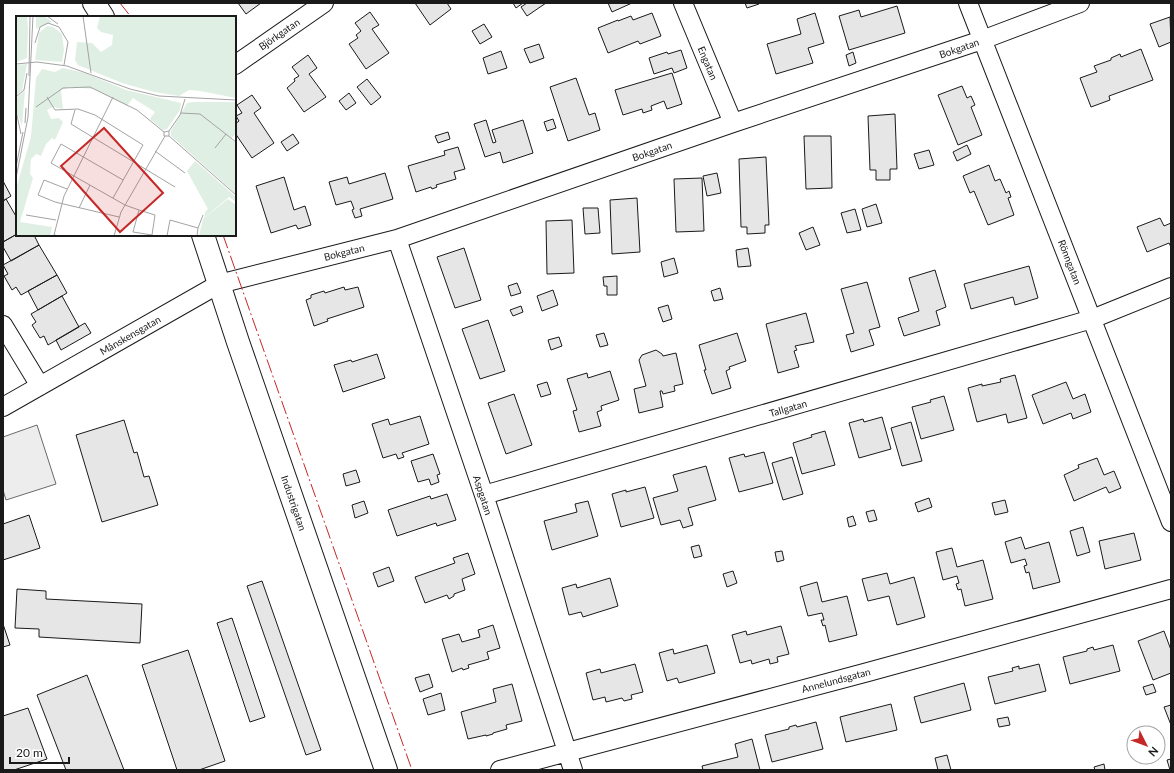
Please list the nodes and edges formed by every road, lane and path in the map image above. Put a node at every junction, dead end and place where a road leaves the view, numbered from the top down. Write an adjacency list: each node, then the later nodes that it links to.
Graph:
1 (94, 3): 6 (street)
2 (324, 3): 8 (street, Björkgatan)
3 (682, 3): 9 (street, Engatan)
4 (968, 3): 7 (street, Rönngatan)
5 (1080, 3): 7 (street, Bokgatan)
6 (103, 16)
7 (982, 40): 9 (street, Bokgatan); 14 (street, Rönngatan)
8 (236, 64)
9 (733, 123): 11 (street, Bokgatan)
10 (203, 236): 12 (street, Industrigatan)
11 (397, 239): 12 (street, Bokgatan); 18 (street, Aspgatan)
12 (219, 284): 16 (street, Månskensgatan); 22 (street, Industrigatan)
13 (1171, 287): 14 (street)
14 (1092, 319): 18 (street, Tallgatan); 19 (street, Rönngatan)
15 (3, 325): 16 (street)
16 (40, 386): 17 (street, Månskensgatan)
17 (3, 407)
18 (484, 495): 21 (street, Aspgatan)
19 (1171, 522)
20 (1171, 589): 21 (street, Annelundsgatan)
21 (566, 752): 23 (street, Annelundsgatan); 24 (street, Aspgatan)
22 (386, 770)
23 (500, 770)
24 (573, 770)

